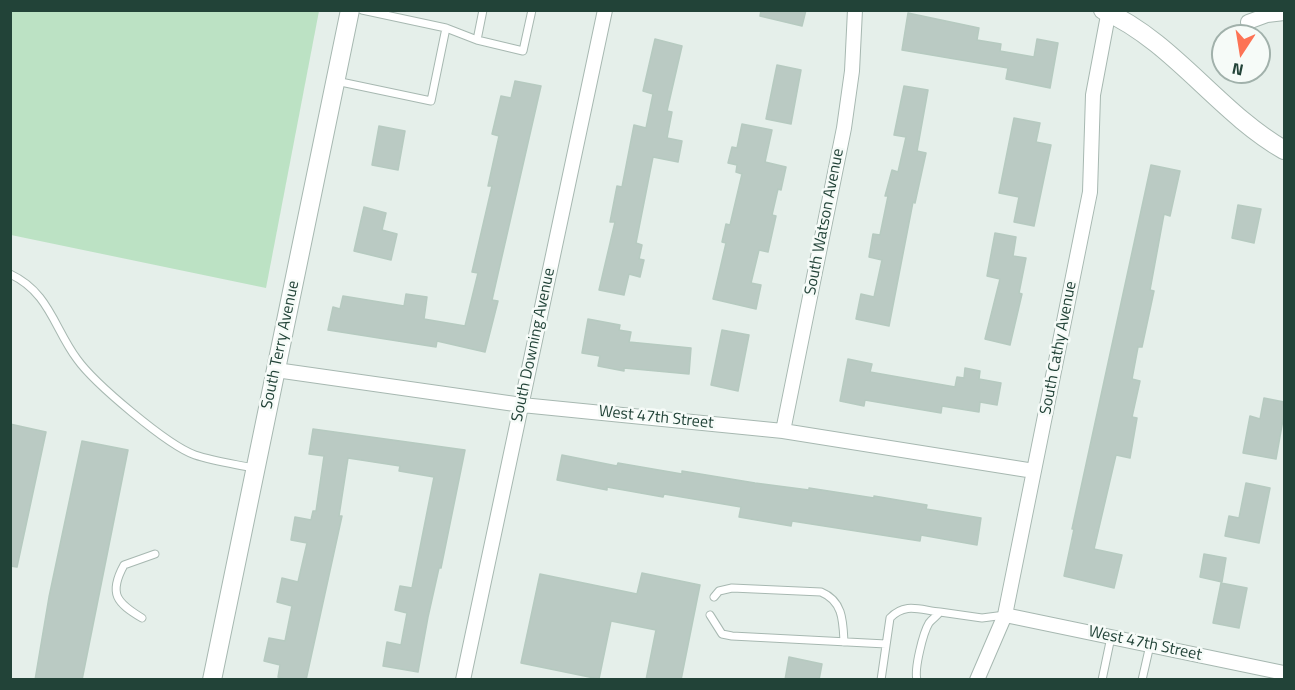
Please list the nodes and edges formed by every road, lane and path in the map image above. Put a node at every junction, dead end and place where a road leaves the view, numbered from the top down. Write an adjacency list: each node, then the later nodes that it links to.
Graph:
1 (350, 10): 12 (street, South Terry Avenue)
2 (362, 10): 10 (lane)
3 (483, 10): 11 (lane)
4 (532, 10): 11 (lane)
5 (605, 10): 16 (street, South Downing Avenue)
6 (855, 10): 17 (street, South Watson Avenue)
7 (1107, 11): 13 (street); 19 (street, South Cathy Avenue)
8 (1284, 13): 9 (street)
9 (1248, 22)
10 (446, 28): 11 (lane); 12 (lane)
11 (477, 40)
12 (336, 81): 15 (street, South Terry Avenue)
13 (1284, 150)
14 (10, 274): 18 (lane)
15 (276, 370): 16 (street, West 47th Street); 18 (street, South Terry Avenue)
16 (522, 405): 17 (street, West 47th Street); 32 (street, South Downing Avenue)
17 (783, 431): 19 (street, West 47th Street)
18 (256, 469): 31 (street, South Terry Avenue)
19 (1034, 471): 24 (street, South Cathy Avenue)
20 (155, 555): 25 (lane)
21 (714, 597): 27 (lane)
22 (940, 612): 24 (lane); 28 (lane); 34 (lane)
23 (710, 615): 27 (lane)
24 (1005, 615): 26 (street, West 47th Street); 35 (street, South Cathy Avenue)
25 (142, 618)
26 (1111, 637): 29 (street, West 47th Street); 36 (lane)
27 (844, 642): 28 (lane)
28 (886, 644): 33 (lane)
29 (1150, 645): 30 (street, West 47th Street); 37 (lane)
30 (1284, 673)
31 (212, 680)
32 (463, 680)
33 (881, 680)
34 (917, 680)
35 (977, 680)
36 (1102, 680)
37 (1142, 680)

